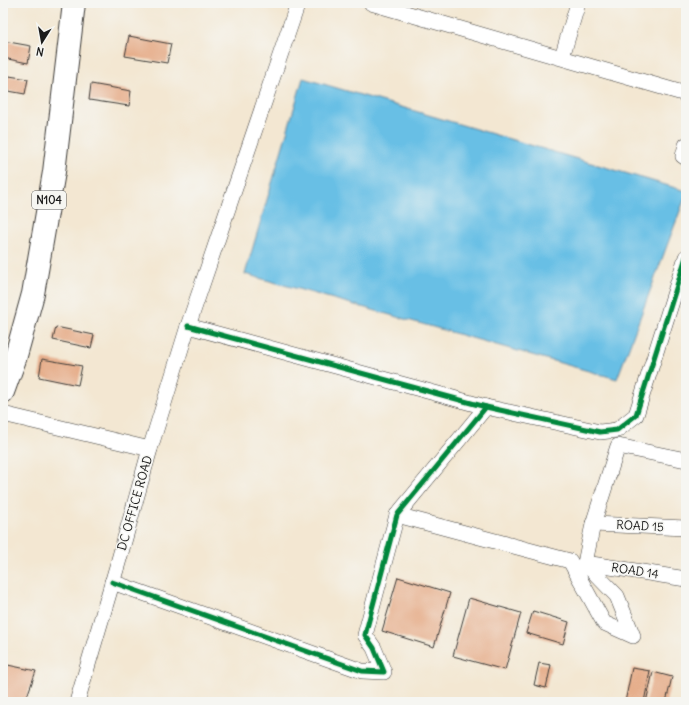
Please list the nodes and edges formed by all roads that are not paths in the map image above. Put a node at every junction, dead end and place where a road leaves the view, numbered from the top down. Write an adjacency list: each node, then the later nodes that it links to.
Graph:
1 (74, 3): 11 (highway, N104)
2 (298, 3): 10 (street)
3 (372, 3): 5 (street)
4 (578, 3): 5 (street)
5 (562, 57): 6 (street)
6 (686, 94)
7 (686, 145): 8 (street)
8 (686, 158)
9 (686, 257): 12 (street)
10 (188, 326): 12 (street); 14 (street)
11 (3, 392)
12 (486, 407): 16 (street)
13 (3, 414): 14 (street, DC OFFICE ROAD)
14 (150, 449): 21 (street, DC OFFICE ROAD)
15 (686, 460): 17 (street)
16 (397, 515): 19 (street); 21 (street)
17 (593, 524): 18 (street, ROAD 15); 19 (street)
18 (686, 528)
19 (585, 563): 20 (street, ROAD 14)
20 (686, 579)
21 (112, 582): 22 (street, DC OFFICE ROAD)
22 (77, 702)

